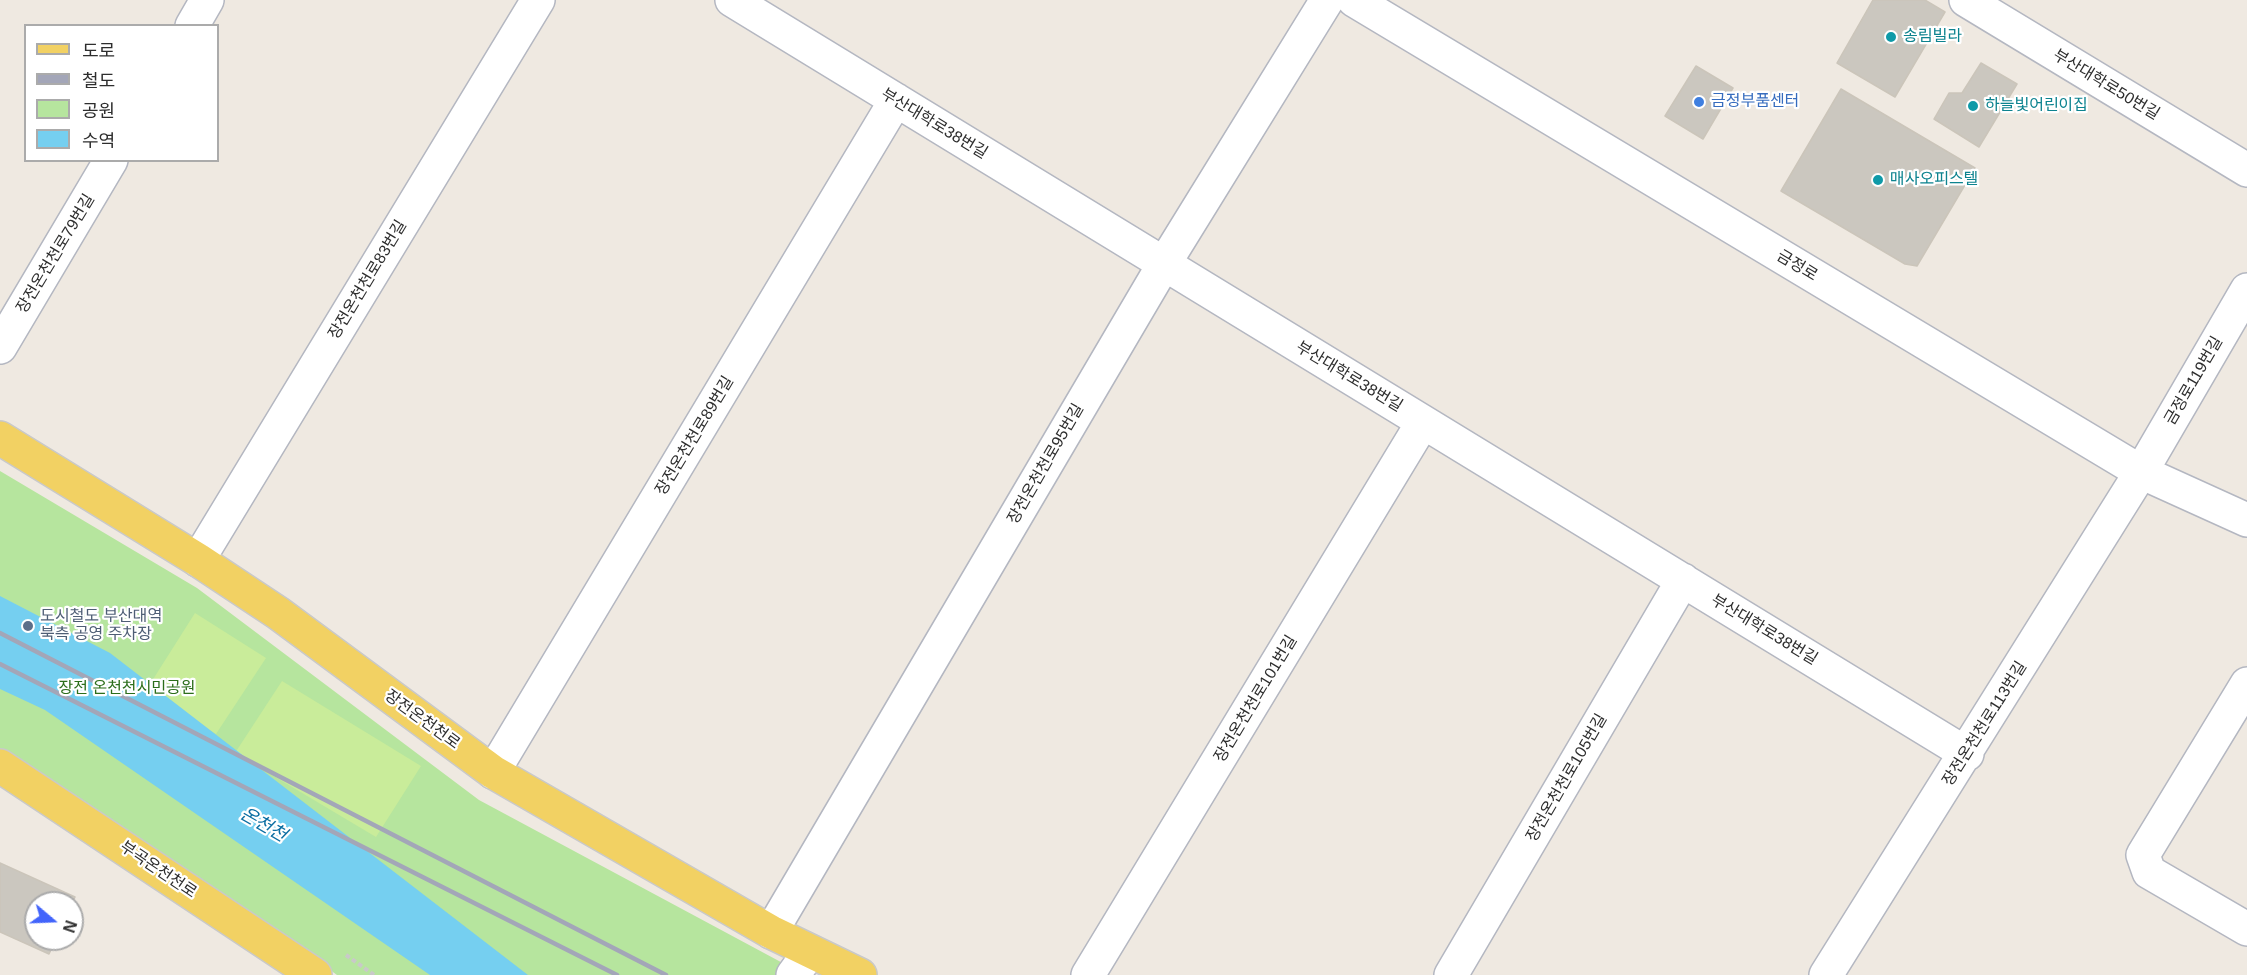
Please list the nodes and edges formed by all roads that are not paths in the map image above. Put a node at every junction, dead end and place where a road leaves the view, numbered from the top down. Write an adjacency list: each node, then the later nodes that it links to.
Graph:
1 (207, 0): 7 (street)
2 (538, 0): 18 (street, 장전온천천로83번길)
3 (732, 0): 8 (street, 부산대학로38번길)
4 (1327, 0): 11 (street, 장전온천천로95번길)
5 (1354, 0): 16 (street, 금정로)
6 (1966, 0): 10 (street, 부산대학로50번길)
7 (193, 24)
8 (896, 100): 11 (street, 부산대학로38번길); 23 (street, 장전온천천로89번길)
9 (110, 162): 13 (street, 장전온천천로79번길)
10 (2247, 170)
11 (1164, 264): 14 (street, 부산대학로38번길); 25 (street, 장전온천천로95번길)
12 (2247, 290): 16 (street, 금정로119번길)
13 (0, 347)
14 (1423, 422): 19 (street, 부산대학로38번길); 29 (street, 장전온천천로101번길)
15 (0, 438): 18 (main road, 장전온천천로)
16 (2141, 472): 17 (street, 금정로); 21 (street, 장전온천천로113번길)
17 (2247, 520)
18 (198, 560): 23 (main road, 장전온천천로)
19 (1683, 580): 21 (street, 부산대학로38번길); 30 (street, 장전온천천로105번길)
20 (2247, 684): 24 (street)
21 (1967, 754): 31 (street, 장전온천천로113번길)
22 (0, 766): 27 (main road, 부곡온천천로)
23 (493, 772): 25 (main road, 장전온천천로)
24 (2247, 929)
25 (771, 932): 26 (main road, 장전온천천로)
26 (801, 964): 28 (main road, 장전온천천로)
27 (315, 975)
28 (860, 975)
29 (1088, 975)
30 (1451, 975)
31 (1826, 975)

